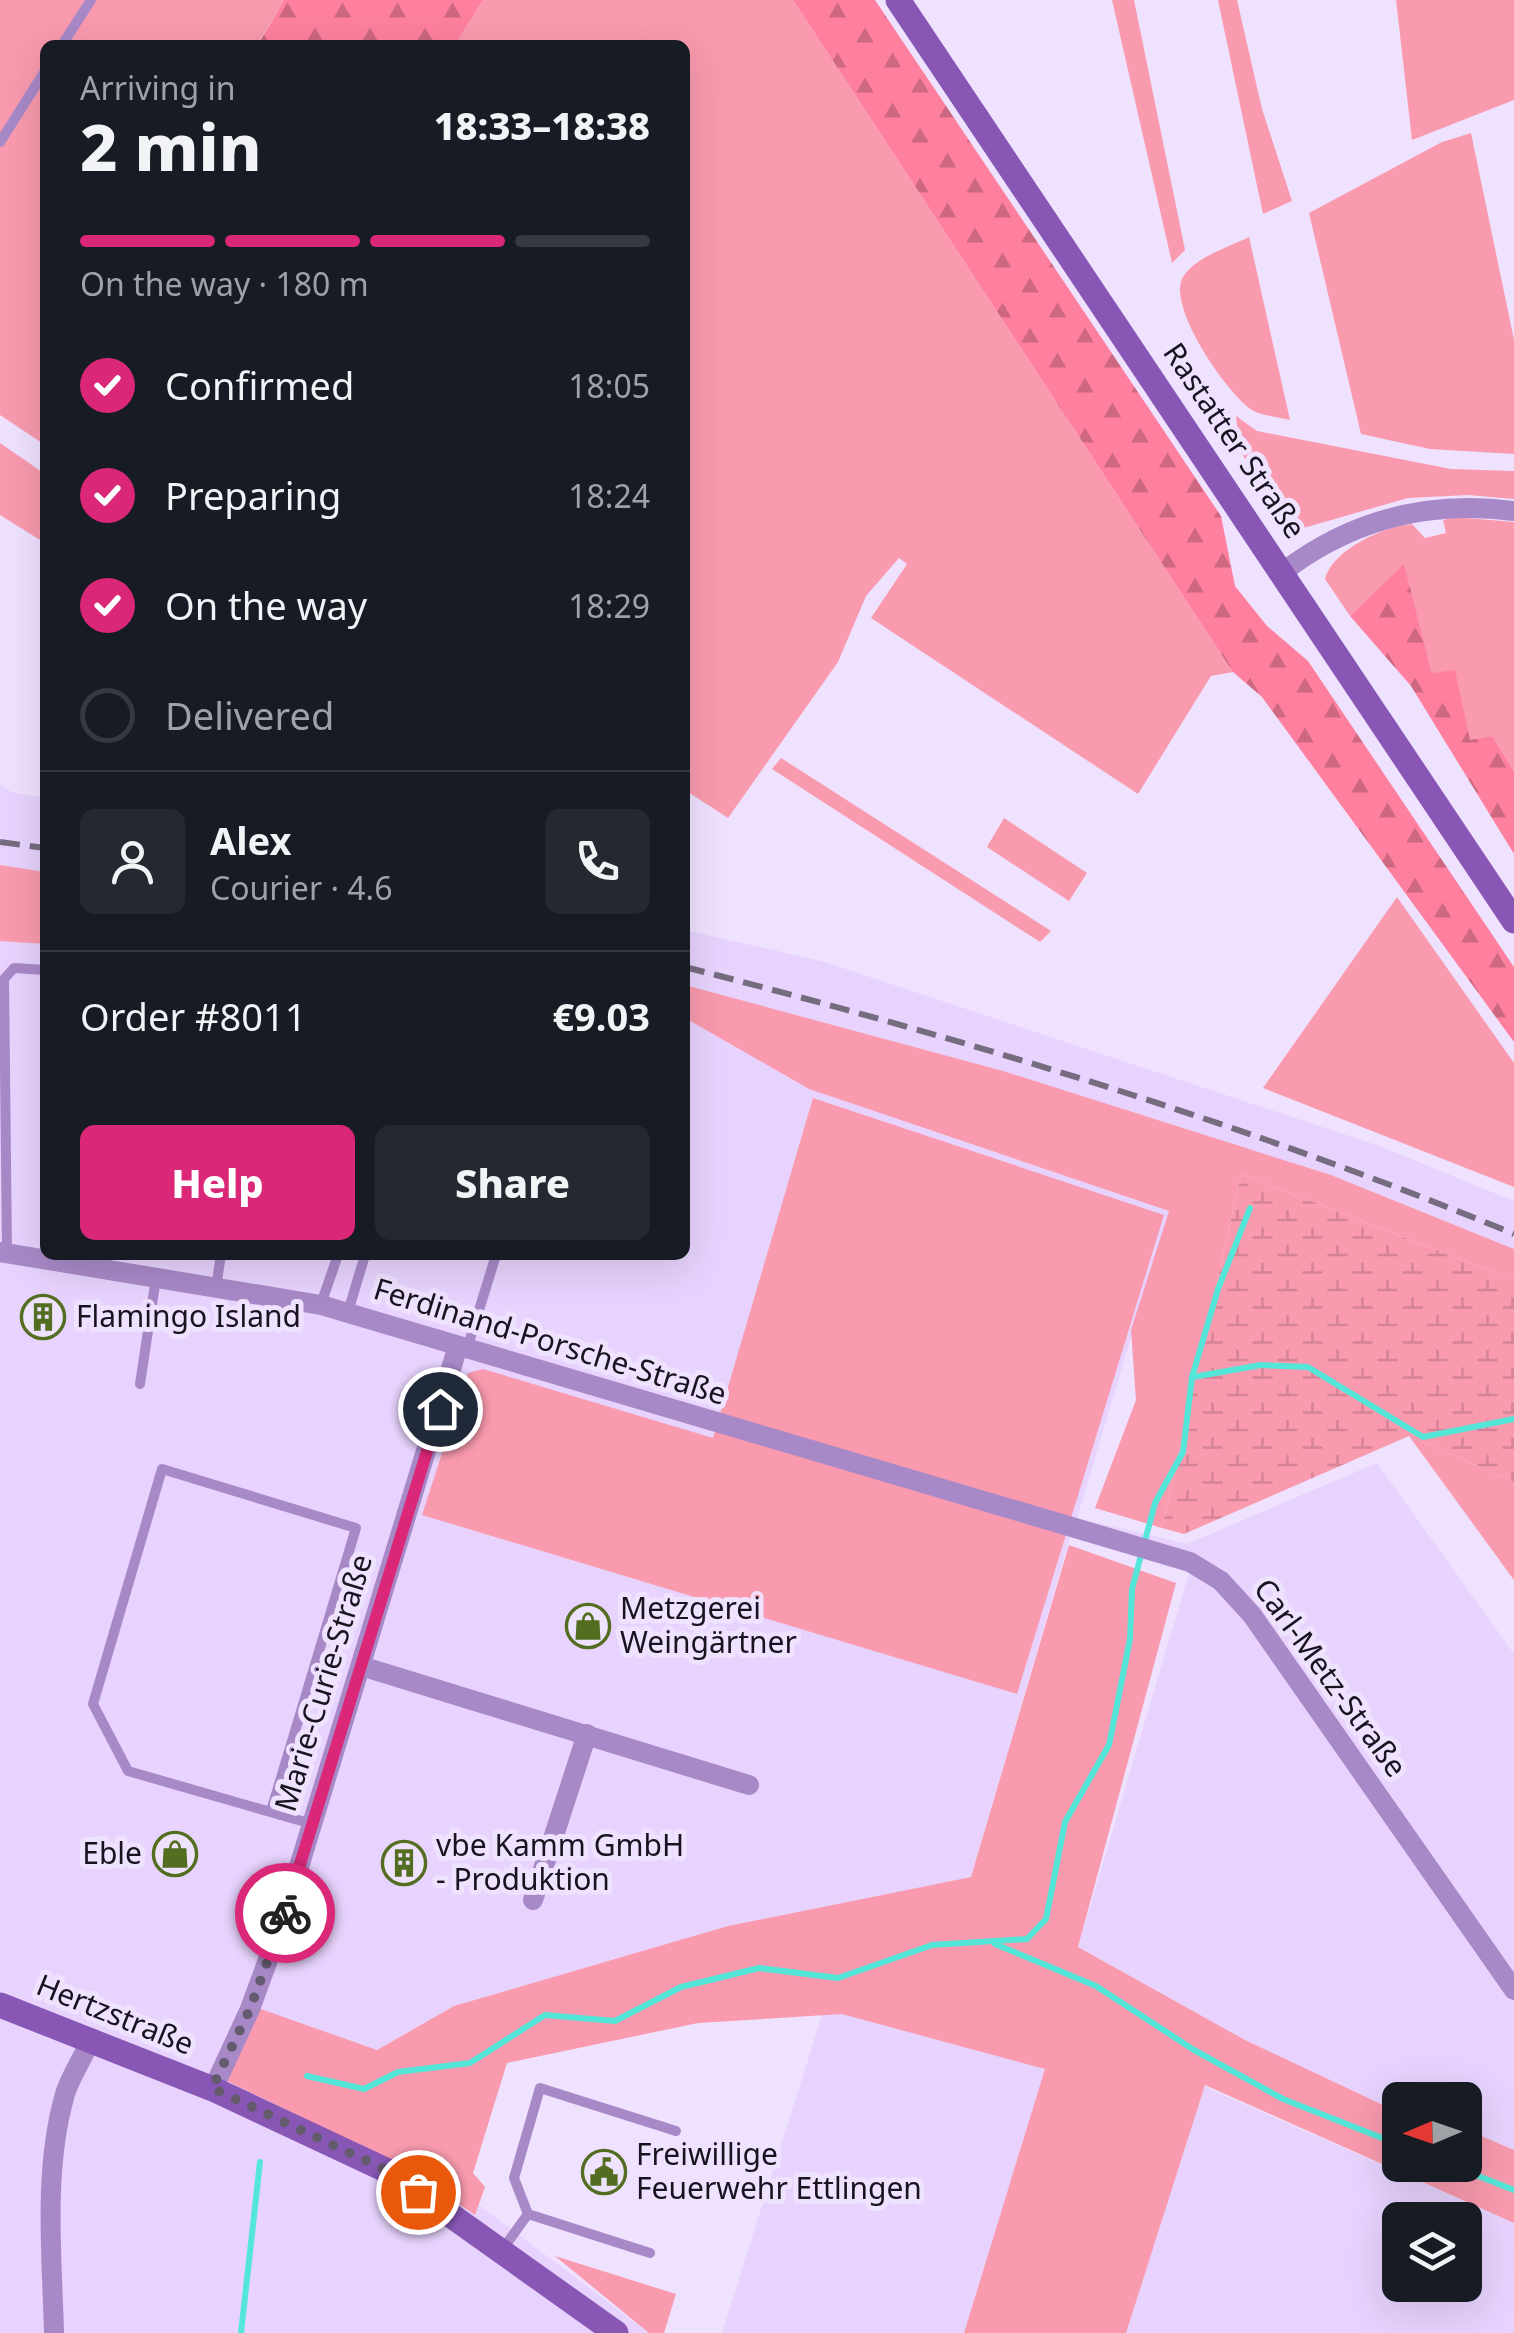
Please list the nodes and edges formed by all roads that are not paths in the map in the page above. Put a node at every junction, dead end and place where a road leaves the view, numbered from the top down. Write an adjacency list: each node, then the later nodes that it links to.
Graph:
1 (91, 0): 3 (lane)
2 (898, 0): 7 (main road, Rastatter Straße)
3 (65, 40)
4 (40, 80): 5 (lane)
5 (0, 142)
6 (1514, 511): 7 (street)
7 (1284, 572): 8 (main road, Rastatter Straße)
8 (1514, 921)
9 (40, 970): 10 (lane)
10 (4, 1252): 11 (street, Ferdinand-Porsche-Straße)
11 (40, 1256)
12 (220, 1260): 18 (lane)
13 (336, 1260): 19 (lane)
14 (363, 1260): 20 (lane)
15 (494, 1260): 21 (lane)
16 (102, 1262): 17 (street, Ferdinand-Porsche-Straße)
17 (156, 1278): 18 (street, Ferdinand-Porsche-Straße); 22 (lane)
18 (216, 1288): 19 (street, Ferdinand-Porsche-Straße)
19 (321, 1305): 20 (street, Ferdinand-Porsche-Straße)
20 (348, 1312): 21 (street, Ferdinand-Porsche-Straße)
21 (463, 1348): 23 (street, Ferdinand-Porsche-Straße); 24 (street, Marie-Curie-Straße)
22 (140, 1384)
23 (902, 1474): 30 (street, Carl-Metz-Straße)
24 (360, 1666): 25 (street); 28 (street, Marie-Curie-Straße)
25 (588, 1734): 26 (street); 29 (street)
26 (750, 1785)
27 (271, 1811): 27 (lane); 28 (lane)
28 (312, 1824): 33 (street, Marie-Curie-Straße)
29 (533, 1900)
30 (1514, 1990)
31 (0, 2005): 32 (main road, Hertzstraße)
32 (91, 2038): 33 (main road, Hertzstraße); 38 (street)
33 (212, 2088): 36 (main road, Hertzstraße)
34 (676, 2130): 35 (lane)
35 (528, 2214): 36 (lane); 37 (lane)
36 (502, 2250): 39 (main road, Hertzstraße)
37 (650, 2253)
38 (54, 2333)
39 (616, 2333)

